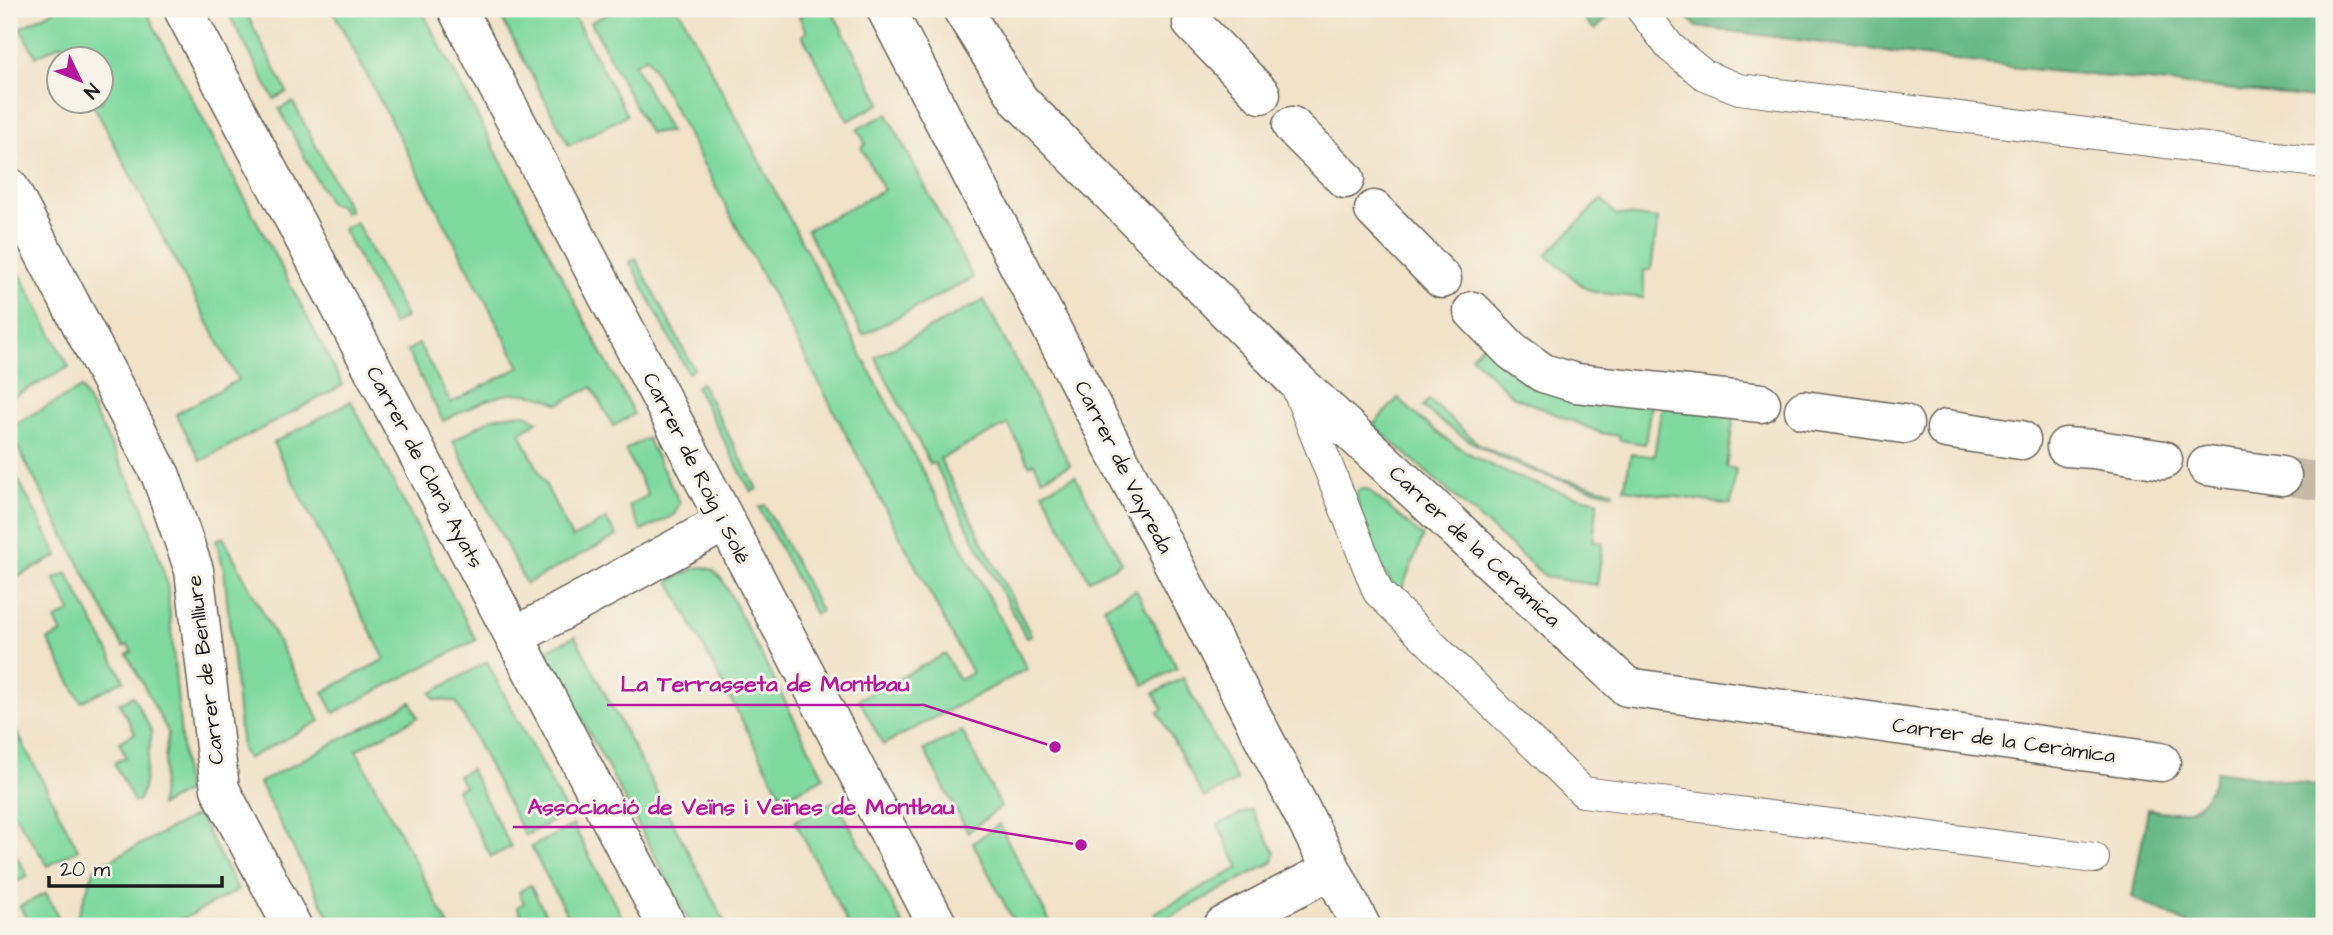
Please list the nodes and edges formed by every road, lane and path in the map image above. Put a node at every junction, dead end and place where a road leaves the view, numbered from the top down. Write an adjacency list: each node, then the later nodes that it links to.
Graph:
1 (183, 9): 26 (street, Carrer de Clarà Ayats)
2 (457, 9): 25 (street, Carrer de Roig i Solé)
3 (886, 9): 29 (street, Carrer de Vayreda)
4 (962, 9): 15 (street, Carrer de la Ceràmica)
5 (1641, 9): 9 (lane)
6 (1192, 23): 7 (street)
7 (1261, 94)
8 (1292, 125): 10 (street)
9 (2324, 163)
10 (1345, 179)
11 (9, 187): 30 (street, Carrer de Benlliure)
12 (1374, 209): 13 (street)
13 (1443, 279)
14 (1474, 311): 16 (street)
15 (1293, 378): 27 (street, Carrer de la Ceràmica); 28 (lane)
16 (1761, 403)
17 (1804, 410): 18 (street)
18 (1904, 424)
19 (1946, 429): 20 (street)
20 (2021, 440)
21 (2066, 447): 22 (street)
22 (2163, 460)
23 (2207, 466): 24 (street)
24 (2282, 477)
25 (725, 522): 26 (street); 32 (street, Carrer de Roig i Solé)
26 (514, 637): 31 (street, Carrer de Clarà Ayats)
27 (2161, 762)
28 (2094, 858)
29 (1331, 870): 33 (street); 34 (street, Carrer de Vayreda)
30 (292, 926)
31 (667, 926)
32 (938, 926)
33 (1223, 926)
34 (1361, 926)

